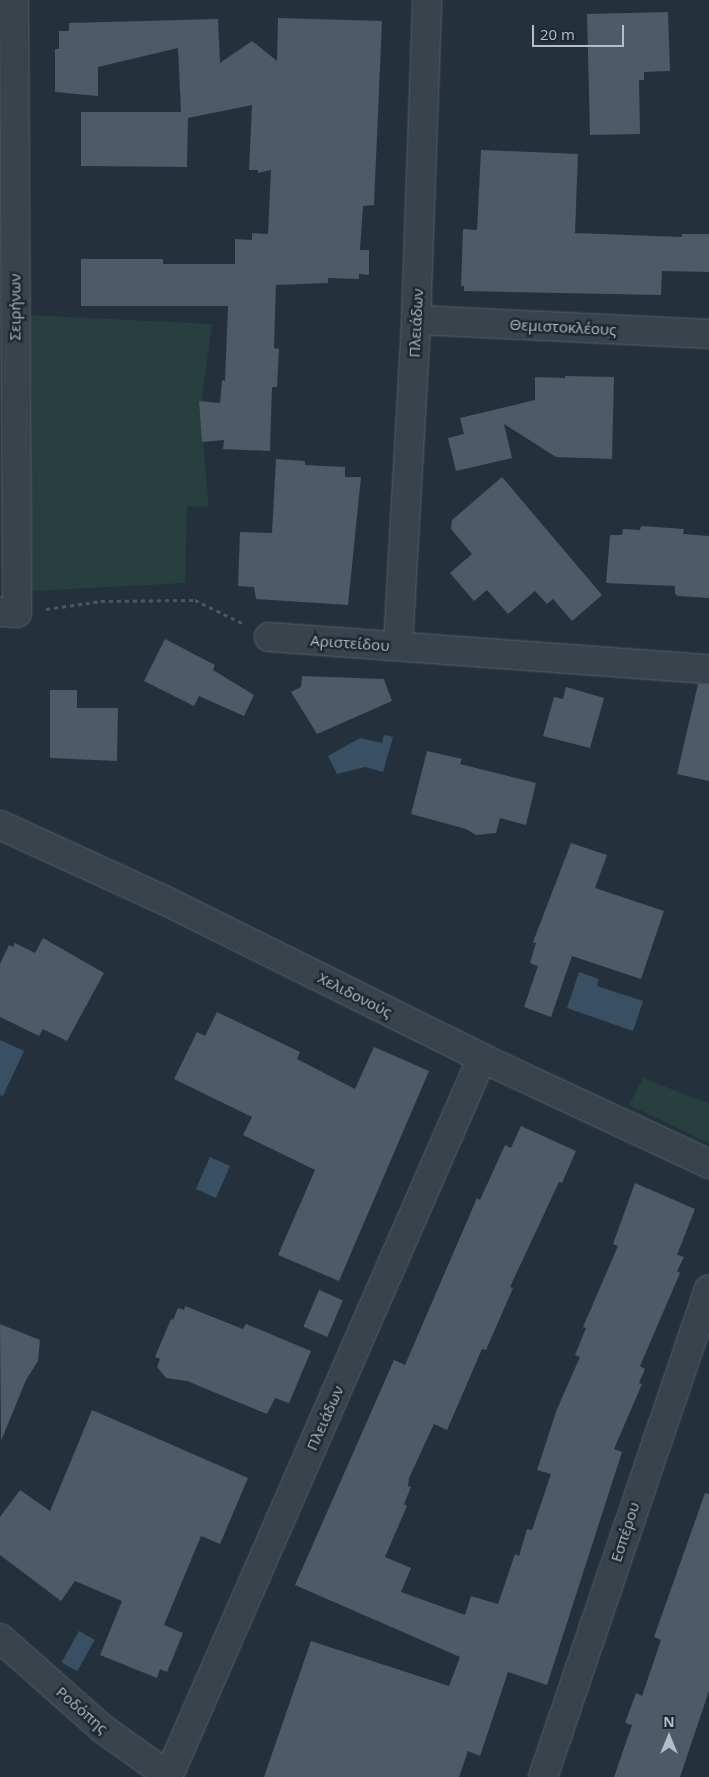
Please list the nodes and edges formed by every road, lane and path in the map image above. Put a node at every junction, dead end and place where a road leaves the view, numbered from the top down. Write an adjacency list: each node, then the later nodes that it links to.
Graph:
1 (14, 0): 5 (street, Σειρήνων)
2 (427, 0): 3 (street, Πλειάδων)
3 (416, 320): 4 (street, Θεμιστοκλέους); 7 (street, Πλειάδων)
4 (709, 334)
5 (9, 613): 6 (path)
6 (269, 637): 7 (street, Αριστείδου)
7 (398, 646): 8 (street, Αριστείδου)
8 (709, 669)
9 (0, 825): 10 (street, Χελιδονούς)
10 (482, 1058): 11 (street, Χελιδονούς); 14 (street, Πλειάδων)
11 (709, 1164)
12 (709, 1289): 15 (street, Εσπέρου)
13 (0, 1638): 14 (street, Ροδόπης)
14 (168, 1776)
15 (543, 1777)

